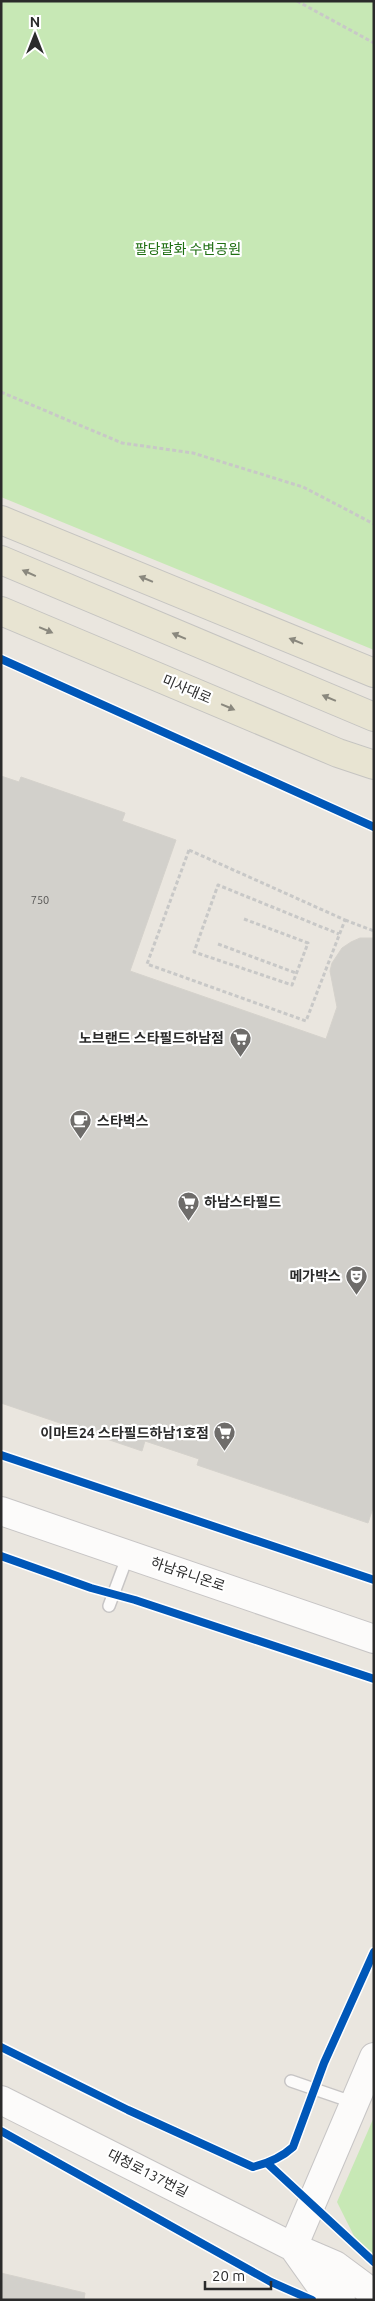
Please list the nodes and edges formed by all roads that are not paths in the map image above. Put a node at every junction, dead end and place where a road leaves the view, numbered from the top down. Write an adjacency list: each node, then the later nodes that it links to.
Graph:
1 (1, 520): 4 (main road, one-way to 1)
2 (1, 560): 5 (main road, one-way to 2)
3 (1, 611): 6 (main road, 미사대로, one-way to 6)
4 (374, 673)
5 (374, 717)
6 (338, 754): 7 (main road, 미사대로); 8 (main road)
7 (374, 765)
8 (374, 776)
9 (1, 1510): 10 (main road, 하남유니온로)
10 (128, 1554): 11 (lane); 12 (main road, 하남유니온로)
11 (110, 1606)
12 (374, 1639)
13 (374, 2057): 16 (main road)
14 (291, 2081): 16 (lane)
15 (1, 2100): 17 (main road, 대청로137번길)
16 (355, 2103): 17 (main road)
17 (293, 2247): 18 (main road, 대청로137번길); 19 (main road, 대청로137번길)
18 (374, 2294)
19 (341, 2300)

